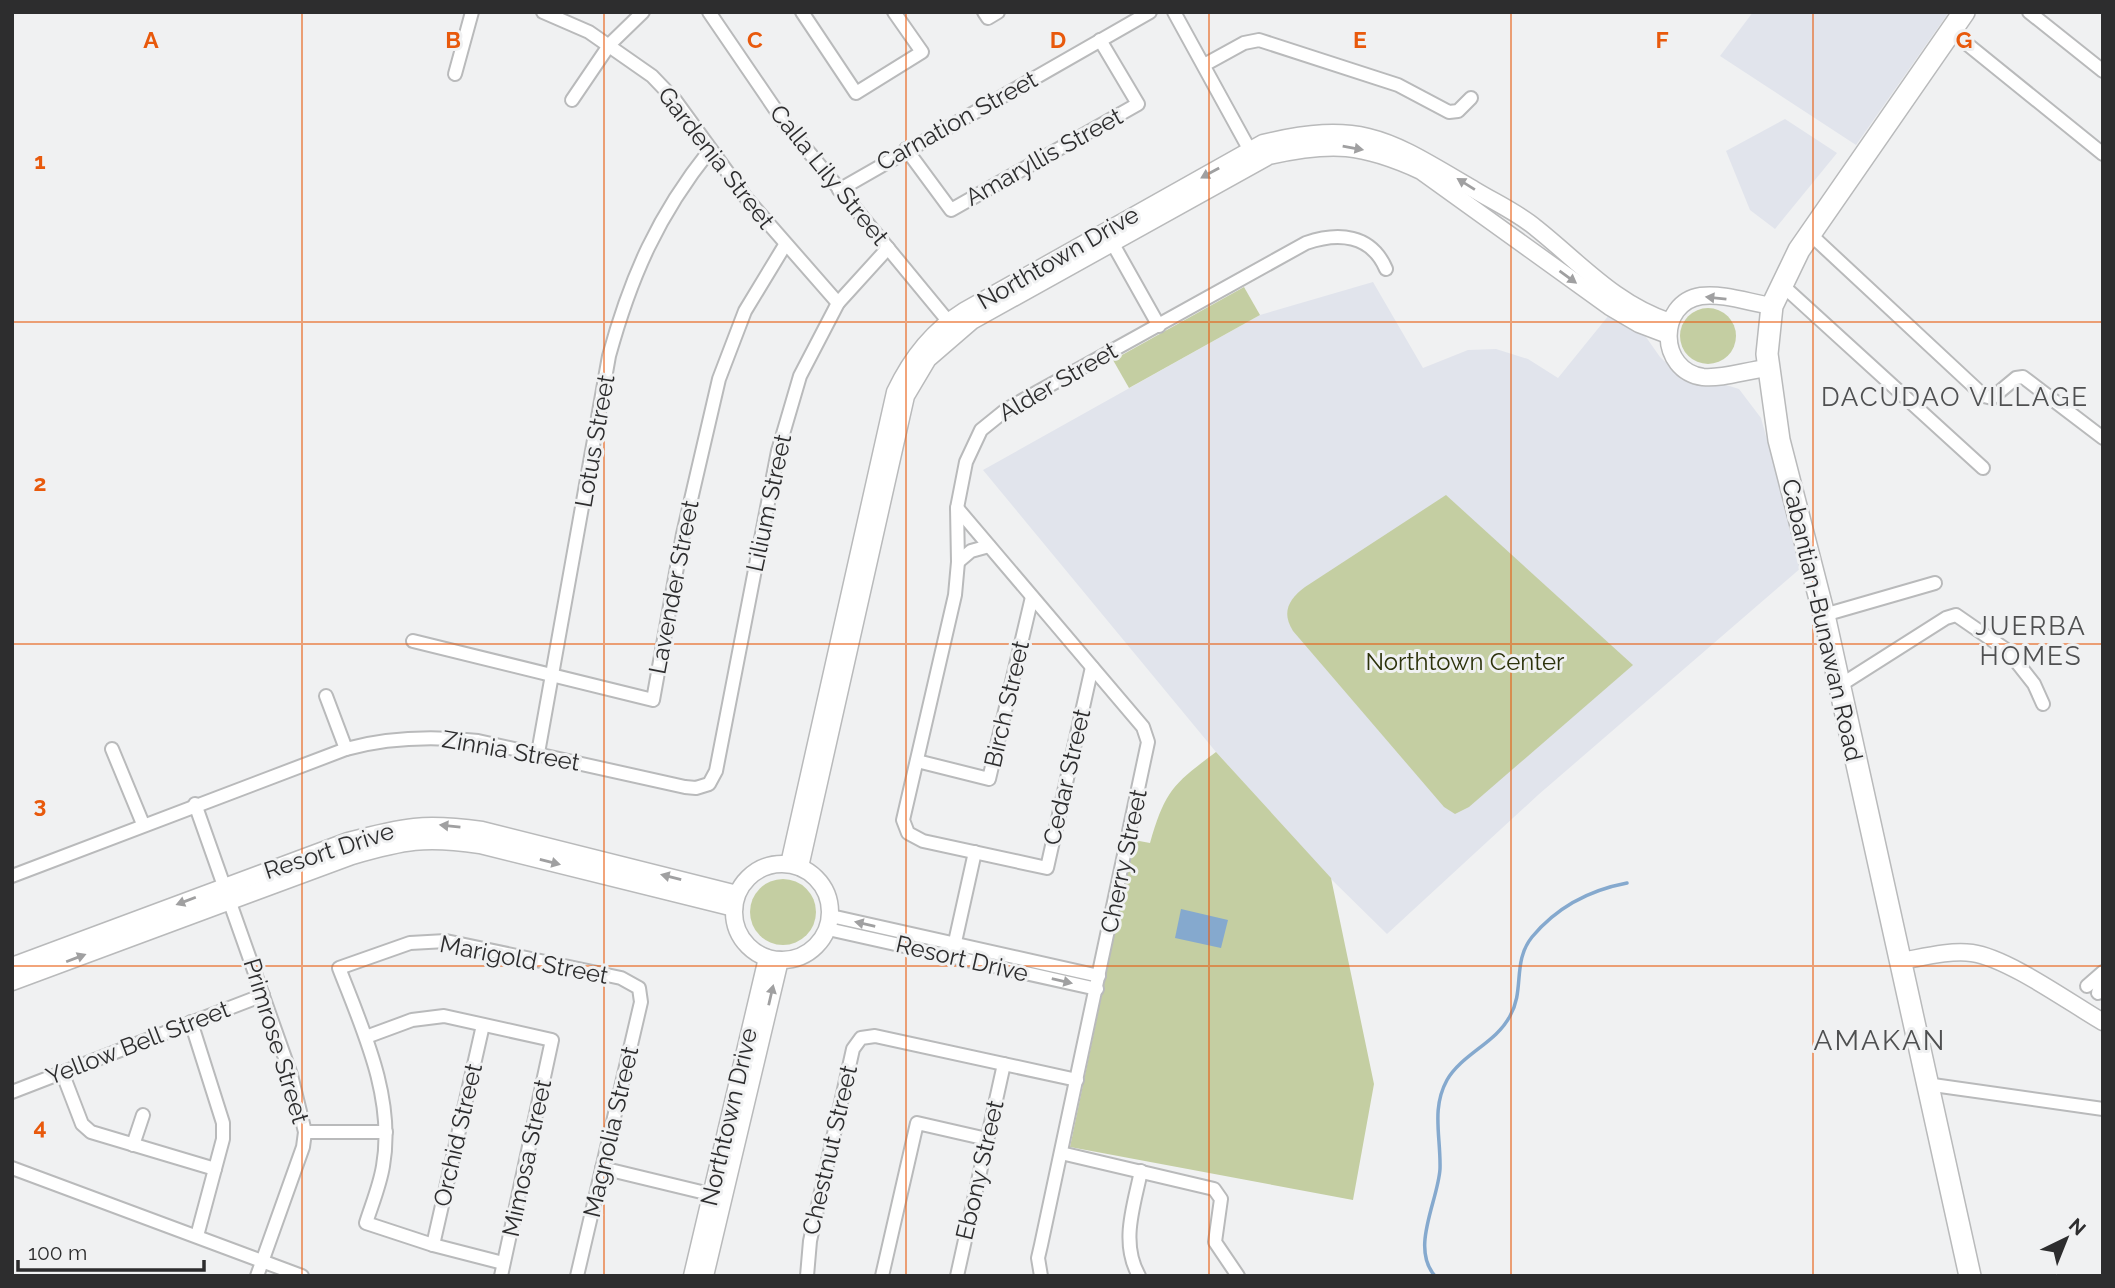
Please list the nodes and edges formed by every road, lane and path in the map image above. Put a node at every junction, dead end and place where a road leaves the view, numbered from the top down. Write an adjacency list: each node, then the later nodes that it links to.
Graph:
1 (472, 12): 16 (street)
2 (543, 12): 13 (street, Gardenia Street)
3 (643, 12): 13 (street)
4 (709, 12): 23 (street, Calla Lily Street)
5 (802, 12): 6 (street)
6 (894, 12)
7 (1150, 12): 12 (street, Carnation Street)
8 (1174, 12): 14 (street)
9 (1964, 12): 11 (main road, Cabantian-Bunawan Road)
10 (2029, 12): 15 (street)
11 (1951, 31): 21 (street); 24 (main road, Cabantian-Bunawan Road)
12 (1100, 40): 19 (street, Carnation Street); 19 (street, Amaryllis Street)
13 (610, 44): 18 (street); 20 (street, Gardenia Street)
14 (1204, 65): 17 (street); 22 (street)
15 (2103, 71)
16 (455, 74)
17 (1471, 98)
18 (572, 100)
19 (906, 149): 23 (street, Carnation Street)
20 (710, 150): 26 (street, Gardenia Street); 46 (street, Lotus Street)
21 (2103, 154)
22 (1254, 157): 25 (street, Northtown Drive); 34 (street, Northtown Drive)
23 (839, 190): 27 (street, Calla Lily Street)
24 (1810, 234): 29 (main road, Cabantian-Bunawan Road); 36 (street)
25 (1109, 237): 32 (street); 33 (street, Northtown Drive)
26 (785, 245): 30 (street, Gardenia Street); 46 (street, Lavender Street)
27 (888, 248): 30 (street, Lilium Street); 33 (street, Calla Lily Street)
28 (1386, 269): 32 (street, Alder Street)
29 (1781, 284): 31 (main road, Cabantian-Bunawan Road); 37 (street)
30 (838, 303): 54 (street, Lilium Street)
31 (1772, 306): 34 (street, one-way to 34); 35 (main road, Cabantian-Bunawan Road)
32 (1159, 326): 38 (street, Alder Street)
33 (953, 327): 59 (street, Northtown Drive)
34 (1669, 328): 35 (street)
35 (1768, 368): 43 (main road, Cabantian-Bunawan Road)
36 (2103, 438)
37 (1983, 468)
38 (957, 508): 39 (street, Cherry Street); 40 (street, Alder Street)
39 (989, 546): 40 (street); 42 (street, Cherry Street)
40 (958, 562): 53 (street, Alder Street)
41 (1936, 583): 43 (street)
42 (1032, 597): 45 (street, Cherry Street); 53 (street, Birch Street)
43 (1824, 615): 47 (main road, Cabantian-Bunawan Road)
44 (413, 641): 46 (street, Lavender Street)
45 (1091, 667): 58 (street, Cedar Street); 70 (street, Cherry Street)
46 (553, 675): 52 (street, Lotus Street)
47 (1839, 687): 49 (street); 66 (main road, Cabantian-Bunawan Road)
48 (326, 696): 51 (street)
49 (2043, 704)
50 (112, 749): 56 (street)
51 (346, 749): 52 (street, Zinnia Street); 55 (street, Zinnia Street)
52 (538, 753): 54 (street, Zinnia Street)
53 (917, 761): 57 (street, Alder Street)
54 (709, 784)
55 (195, 804): 56 (street, Zinnia Street); 61 (street)
56 (143, 824): 60 (street, Zinnia Street)
57 (908, 833): 58 (street, Cedar Street)
58 (975, 852): 64 (street)
59 (794, 866): 62 (street); 63 (street)
60 (12, 876)
61 (227, 893): 62 (street, Resort Drive); 67 (street, Resort Drive, one-way to 67); 69 (street, Resort Drive, one-way to 61); 72 (street, Primrose Street)
62 (736, 901): 65 (street)
63 (829, 922): 64 (street, Resort Drive); 65 (street)
64 (953, 950): 70 (street, Resort Drive)
65 (773, 959): 93 (street, Northtown Drive)
66 (1902, 961): 73 (street); 80 (main road, Cabantian-Bunawan Road)
67 (12, 966)
68 (2103, 974): 73 (street)
69 (12, 982)
70 (1098, 982): 79 (street, Cherry Street)
71 (639, 988): 76 (street, Marigold Street); 90 (street, Magnolia Street)
72 (263, 995): 74 (street, Yellow Bell Street); 84 (street, Primrose Street)
73 (2091, 1005)
74 (191, 1022): 78 (street, Yellow Bell Street); 91 (street)
75 (484, 1025): 76 (street); 95 (street, Orchid Street); 97 (street, Mimosa Street)
76 (366, 1037): 85 (street, Marigold Street)
77 (1004, 1065): 79 (street, Chestnut Street); 86 (street, Ebony Street); 103 (street, Chestnut Street)
78 (62, 1072): 81 (street, Yellow Bell Street); 87 (street)
79 (1077, 1080): 88 (street, Cherry Street)
80 (1926, 1084): 82 (street); 109 (main road, Cabantian-Bunawan Road)
81 (12, 1092)
82 (2103, 1110)
83 (143, 1115): 87 (street)
84 (305, 1132): 85 (street); 96 (street, Primrose Street)
85 (386, 1132): 95 (street, Marigold Street)
86 (987, 1139): 104 (street); 105 (street, Ebony Street)
87 (133, 1144): 91 (street)
88 (1061, 1153): 92 (street); 106 (street, Cherry Street)
89 (12, 1168): 94 (street)
90 (602, 1168): 93 (street); 100 (street, Magnolia Street)
91 (215, 1169): 94 (street)
92 (1141, 1171): 107 (street); 108 (street)
93 (717, 1195): 101 (street, Northtown Drive); 102 (street, Northtown Drive)
94 (197, 1236): 96 (street)
95 (433, 1245): 97 (street)
96 (262, 1261): 98 (street, Primrose Street); 99 (street)
97 (502, 1270)
98 (257, 1276)
99 (302, 1276)
100 (577, 1276)
101 (692, 1276)
102 (705, 1276)
103 (807, 1276)
104 (882, 1276)
105 (957, 1276)
106 (1041, 1276)
107 (1139, 1276)
108 (1238, 1276)
109 (1970, 1276)

